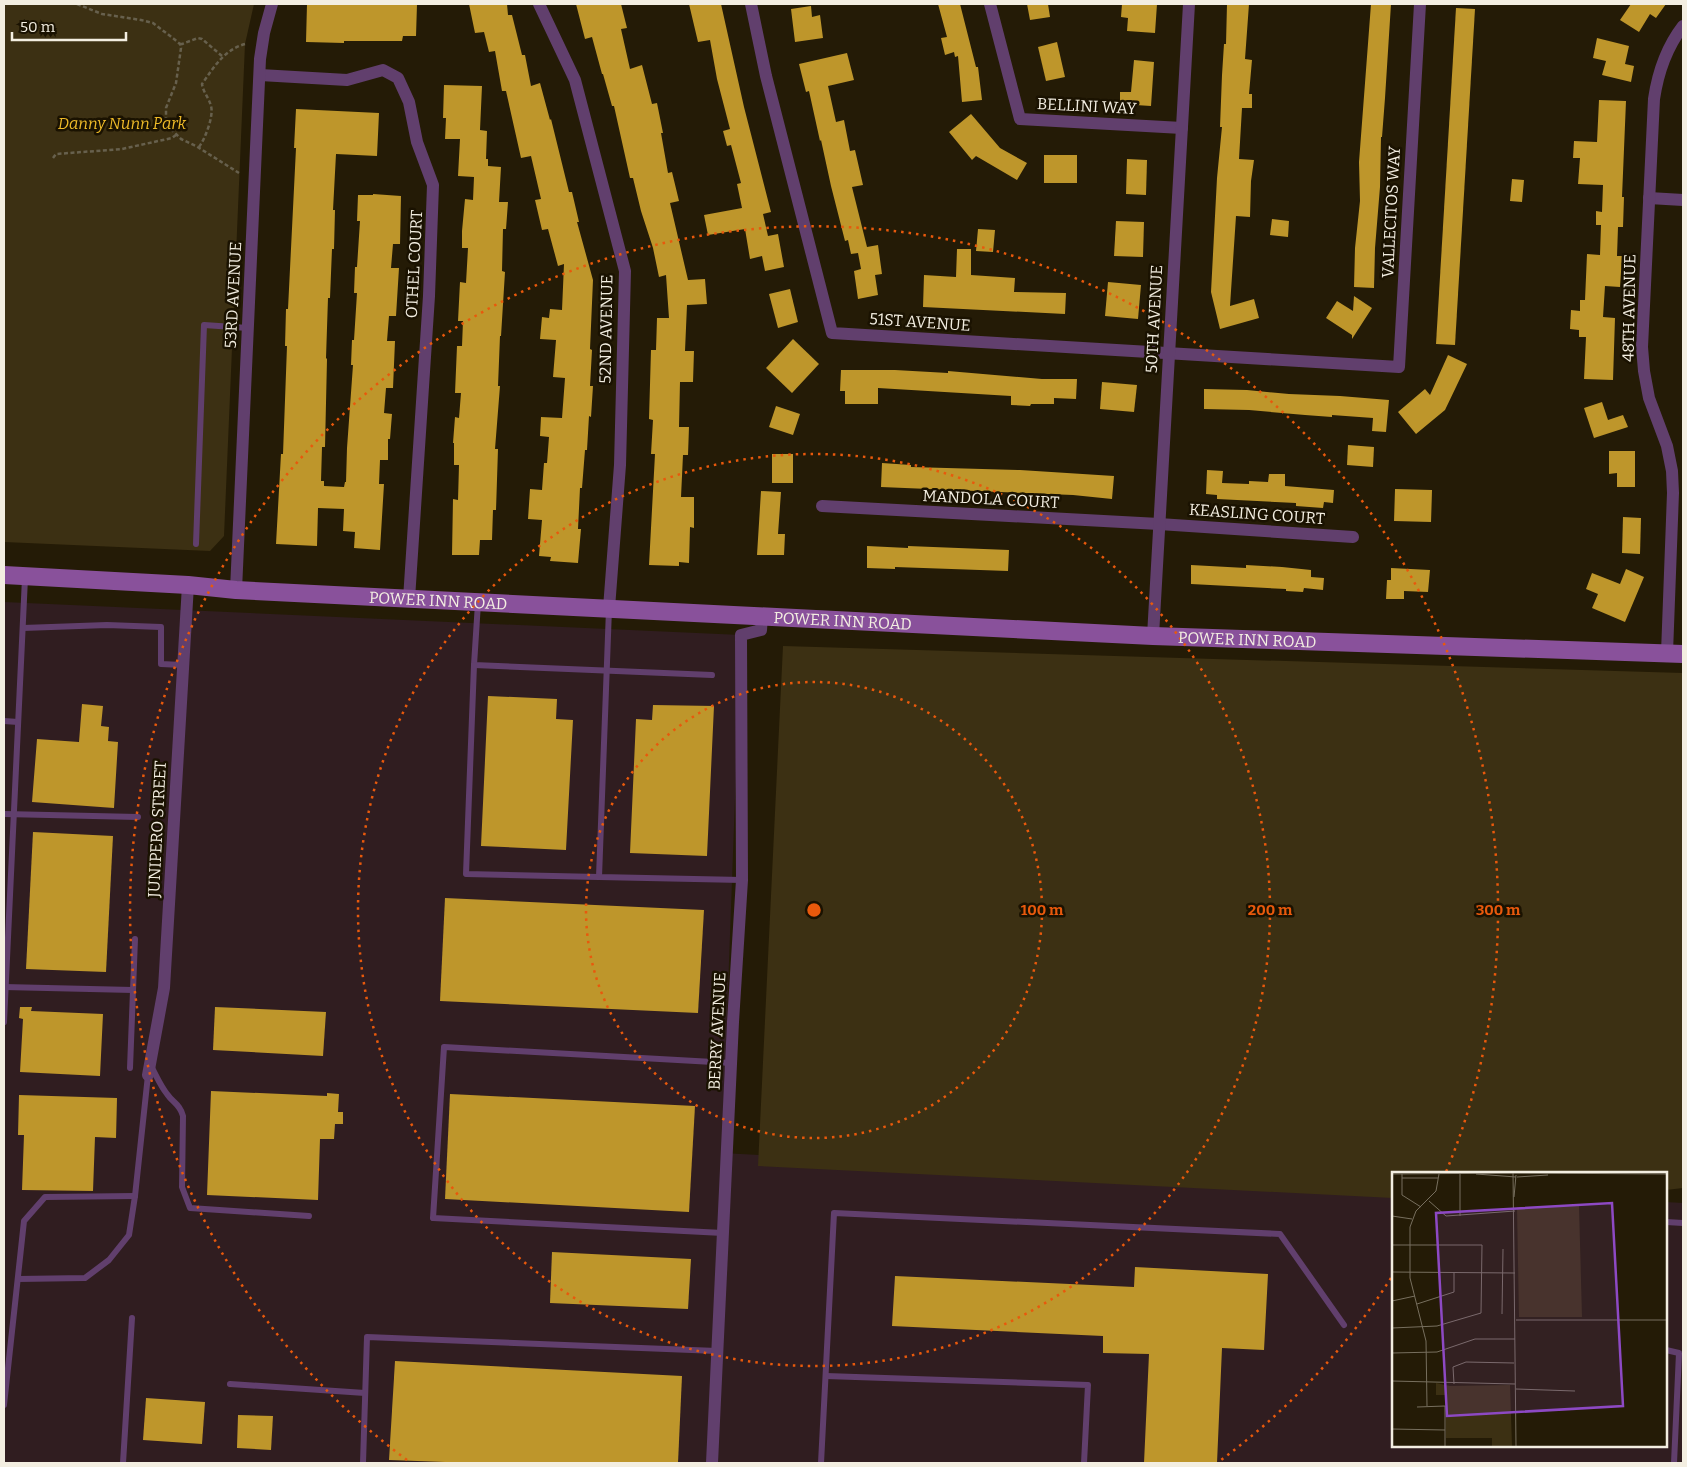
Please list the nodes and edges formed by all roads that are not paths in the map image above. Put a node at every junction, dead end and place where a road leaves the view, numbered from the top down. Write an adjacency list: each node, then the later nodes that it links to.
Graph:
1 (272, 4): 8 (street, 53RD AVENUE)
2 (539, 4): 25 (street, 52ND AVENUE)
3 (751, 4): 13 (street, 51ST AVENUE)
4 (990, 4): 9 (street, BELLINI WAY)
5 (1189, 4): 9 (street, 50TH AVENUE)
6 (1420, 4): 14 (street, VALLECITOS WAY)
7 (1683, 26): 10 (street, 48TH AVENUE)
8 (260, 76): 12 (street, 53RD AVENUE); 23 (street, OTHEL COURT)
9 (1182, 128): 13 (street, 50TH AVENUE)
10 (1649, 198): 11 (street); 29 (street, 48TH AVENUE)
11 (1683, 200)
12 (248, 328): 18 (lane); 22 (street, 53RD AVENUE)
13 (1169, 353): 14 (street, 51ST AVENUE); 16 (street, 50TH AVENUE)
14 (1344, 364)
15 (822, 506): 16 (street, MANDOLA COURT)
16 (1159, 524): 17 (street, KEASLING COURT); 28 (street, 50TH AVENUE)
17 (1354, 537)
18 (196, 544)
19 (4, 575): 20 (main road, POWER INN ROAD)
20 (25, 576): 21 (main road, POWER INN ROAD); 27 (lane)
21 (188, 585): 22 (main road, POWER INN ROAD); 30 (street, JUNIPERO STREET)
22 (236, 590): 23 (main road, POWER INN ROAD)
23 (409, 599): 24 (main road, POWER INN ROAD)
24 (478, 602): 25 (main road, POWER INN ROAD); 31 (lane)
25 (609, 608): 26 (main road, POWER INN ROAD); 32 (lane)
26 (762, 616): 28 (main road, POWER INN ROAD); 40 (street, BERRY AVENUE)
27 (23, 628): 30 (lane); 35 (lane)
28 (1153, 636): 29 (main road, POWER INN ROAD)
29 (1675, 653)
30 (182, 665): 47 (street, JUNIPERO STREET)
31 (474, 665): 32 (lane); 39 (lane)
32 (606, 670): 33 (lane); 39 (lane)
33 (712, 675)
34 (4, 721): 35 (lane)
35 (18, 722): 37 (lane)
36 (4, 814): 37 (lane)
37 (14, 814): 38 (lane); 42 (lane)
38 (138, 817)
39 (598, 877): 40 (lane)
40 (742, 880): 45 (street, BERRY AVENUE)
41 (135, 940): 43 (lane)
42 (5, 987): 43 (lane); 44 (lane)
43 (133, 990): 46 (lane)
44 (4, 1022)
45 (731, 1063): 52 (street, BERRY AVENUE); 52 (lane)
46 (130, 1068)
47 (149, 1068): 48 (lane); 49 (lane)
48 (136, 1196): 53 (lane); 53 (lane)
49 (309, 1216)
50 (1667, 1222): 51 (lane)
51 (1683, 1223)
52 (723, 1233): 57 (street, BERRY AVENUE)
53 (18, 1279): 61 (lane)
54 (132, 1318): 62 (lane)
55 (1344, 1325): 58 (lane)
56 (1667, 1350): 67 (lane)
57 (718, 1351): 60 (lane); 64 (street, BERRY AVENUE)
58 (826, 1376): 65 (lane); 66 (lane)
59 (230, 1384): 60 (lane)
60 (365, 1393): 63 (lane)
61 (4, 1405)
62 (123, 1463)
63 (363, 1463)
64 (712, 1463)
65 (821, 1463)
66 (1084, 1463)
67 (1674, 1463)

